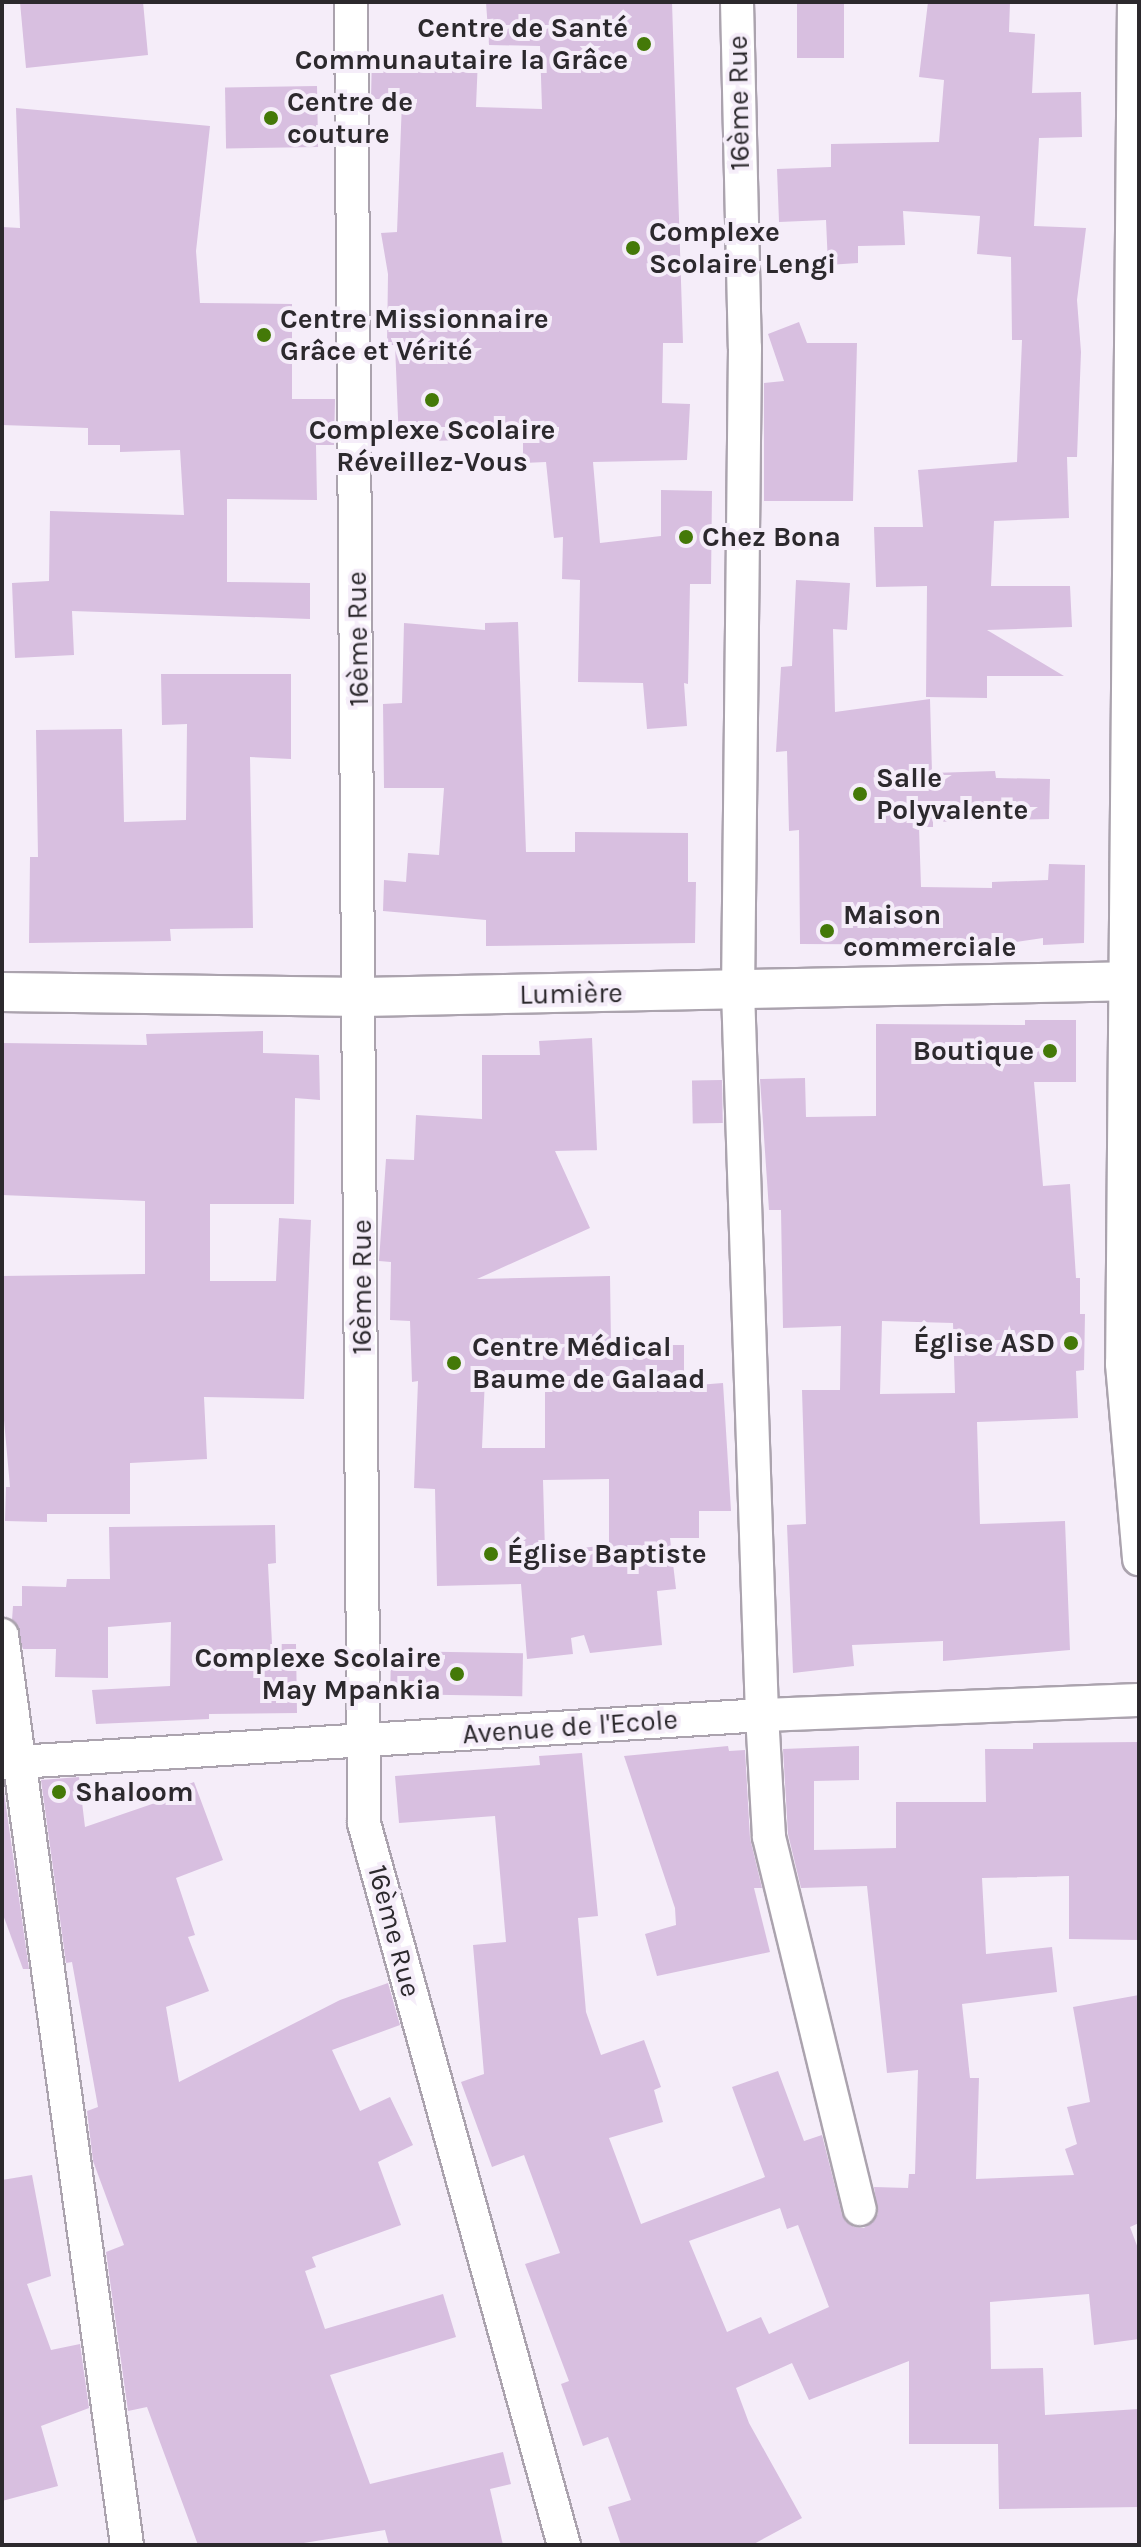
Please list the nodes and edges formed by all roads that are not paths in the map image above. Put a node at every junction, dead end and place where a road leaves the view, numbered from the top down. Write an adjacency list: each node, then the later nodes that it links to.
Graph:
1 (351, 2): 8 (street, 16ème Rue)
2 (737, 2): 6 (street, 16ème Rue)
3 (1134, 2): 4 (street)
4 (1133, 726): 5 (street)
5 (1130, 981): 6 (street, Lumière); 9 (street)
6 (738, 991): 8 (street, Lumière); 12 (street, 16ème Rue)
7 (2, 992): 8 (street, Lumière)
8 (362, 997): 13 (street, 16ème Rue)
9 (1139, 1559)
10 (2, 1635): 14 (street)
11 (1139, 1700): 12 (street, Avenue de l'Ecole)
12 (762, 1715): 13 (street, Avenue de l'Ecole); 15 (street, 16ème Rue)
13 (362, 1740): 14 (street, Avenue de l'Ecole); 17 (street, 16ème Rue)
14 (11, 1762): 16 (street)
15 (860, 2209)
16 (127, 2545)
17 (564, 2545)

